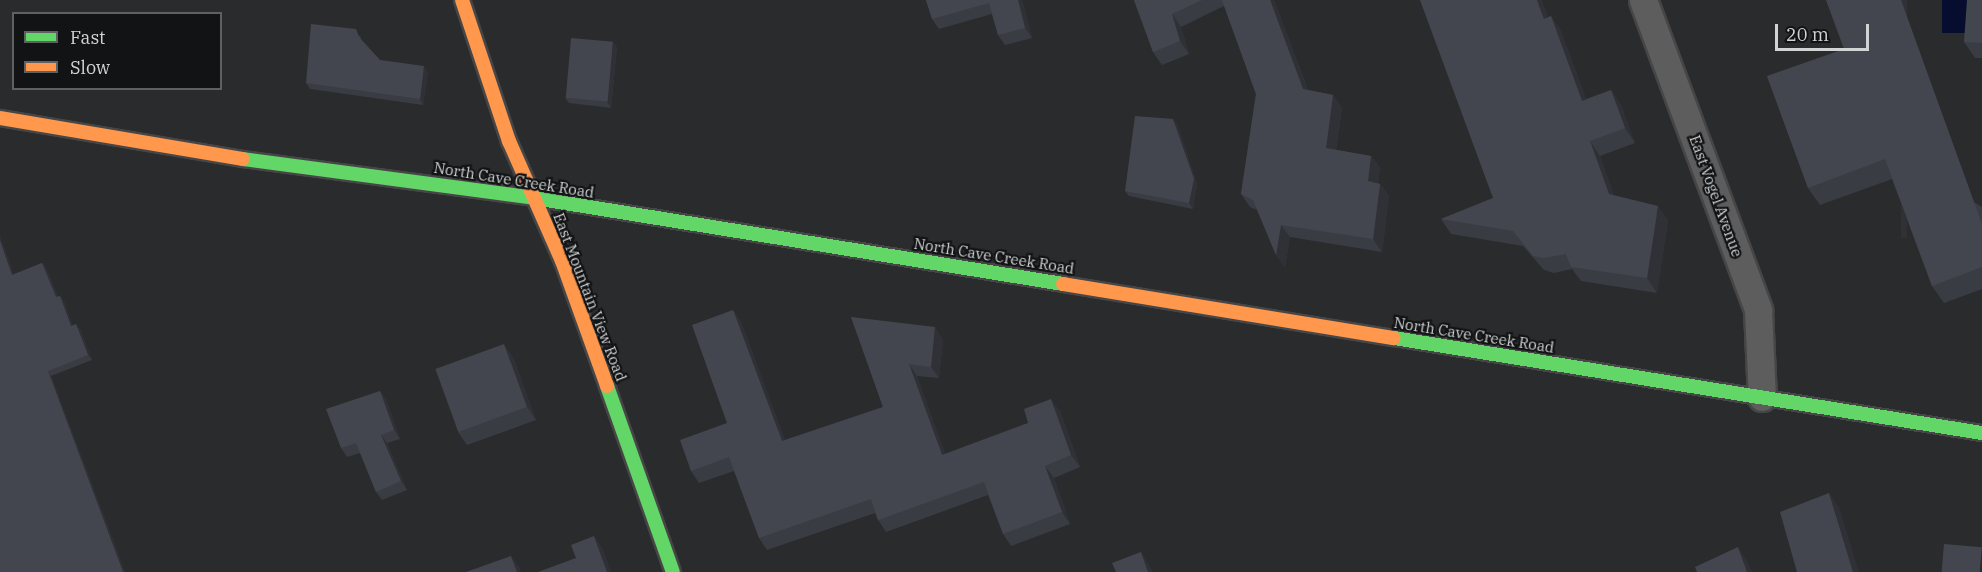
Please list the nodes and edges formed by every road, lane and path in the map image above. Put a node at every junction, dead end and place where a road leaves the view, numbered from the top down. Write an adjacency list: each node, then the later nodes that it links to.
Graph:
1 (462, 0): 4 (main road, East Mountain View Road)
2 (1643, 0): 5 (street, East Vogel Avenue)
3 (0, 118): 4 (main road, North Cave Creek Road)
4 (534, 198): 5 (main road, North Cave Creek Road); 7 (main road, East Mountain View Road)
5 (1762, 397): 6 (main road, North Cave Creek Road)
6 (1982, 433)
7 (673, 572)

